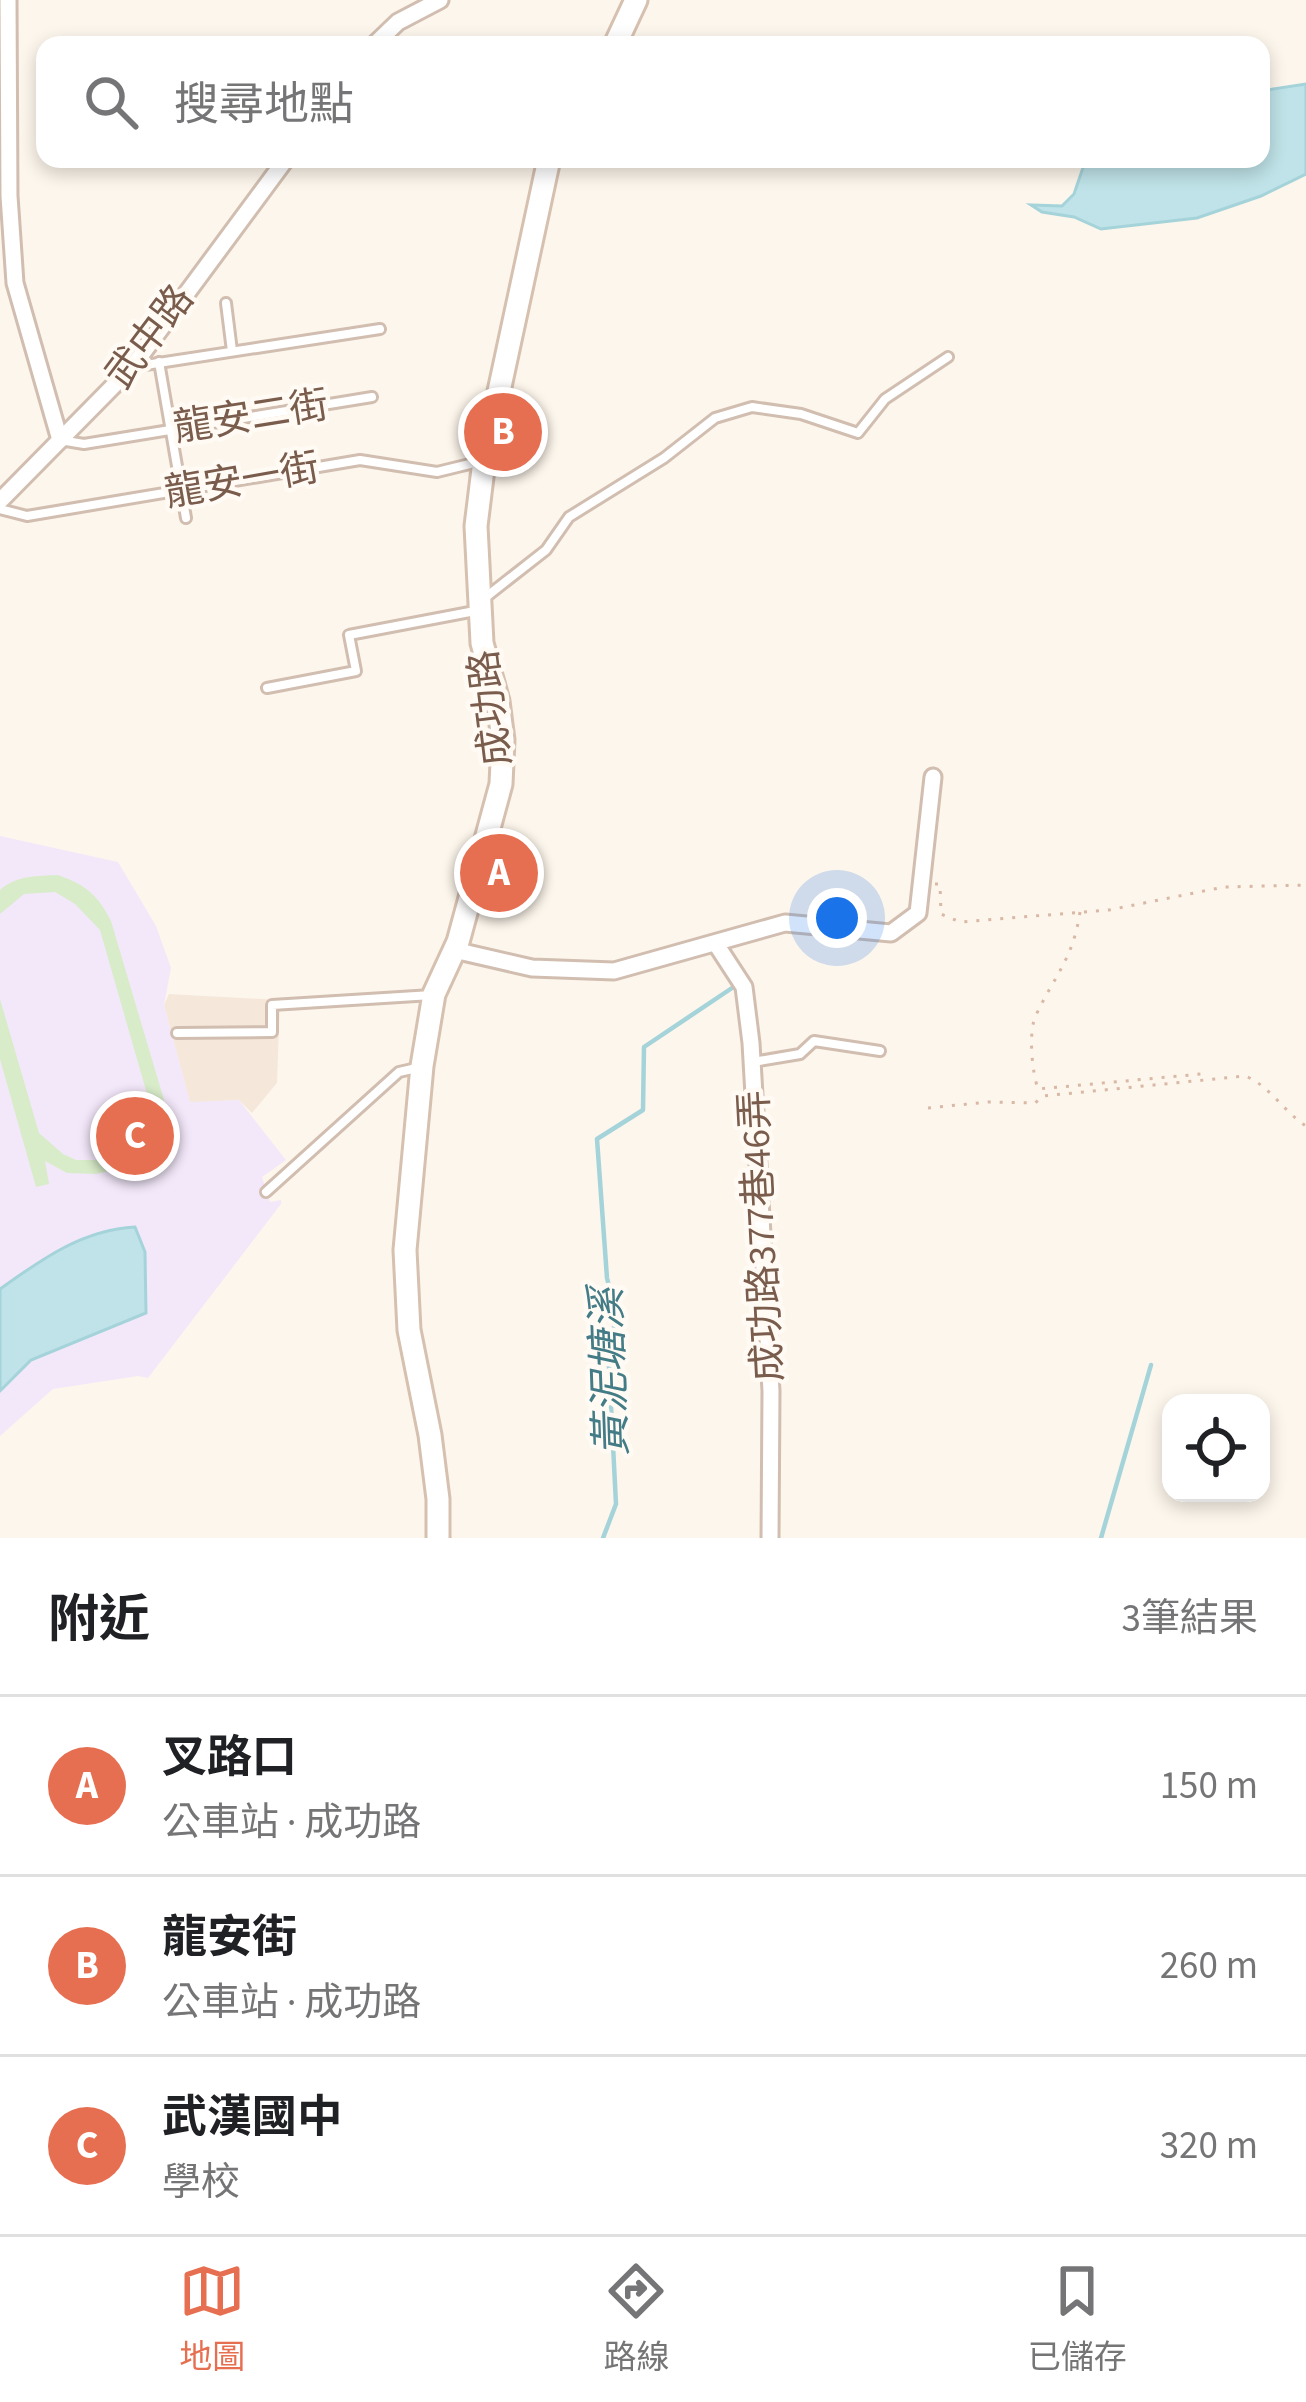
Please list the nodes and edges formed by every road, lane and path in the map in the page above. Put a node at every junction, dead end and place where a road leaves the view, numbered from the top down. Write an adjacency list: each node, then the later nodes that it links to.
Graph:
1 (8, 0): 16 (street)
2 (440, 0): 4 (street)
3 (636, 0): 5 (street)
4 (383, 36)
5 (619, 36)
6 (279, 168): 13 (street, 武中路)
7 (547, 168): 17 (street, 成功路)
8 (226, 303): 10 (lane)
9 (380, 329): 10 (lane)
10 (232, 351): 12 (lane)
11 (948, 357): 21 (lane)
12 (159, 362): 13 (lane); 15 (lane)
13 (133, 366): 16 (street, 武中路)
14 (372, 397): 15 (lane, 龍安二街)
15 (171, 430): 16 (lane, 龍安二街); 18 (lane)
16 (60, 440): 19 (street, 武中路)
17 (484, 461): 18 (lane, 龍安一街); 21 (street, 成功路)
18 (182, 492): 19 (lane, 龍安一街); 20 (lane)
19 (0, 505)
20 (186, 518)
21 (481, 606): 22 (lane); 28 (street, 成功路)
22 (267, 688)
23 (933, 777): 24 (street)
24 (921, 883): 26 (path); 27 (street)
25 (1306, 885): 26 (path)
26 (1080, 912): 34 (path)
27 (716, 944): 28 (street); 32 (street, 成功路377巷46弄)
28 (454, 950): 29 (street, 成功路)
29 (434, 994): 30 (lane); 33 (street, 成功路)
30 (177, 1034)
31 (880, 1051): 32 (lane)
32 (752, 1062): 39 (street, 成功路377巷46弄)
33 (422, 1066): 37 (lane); 38 (street, 成功路)
34 (1209, 1079): 35 (path); 36 (path)
35 (928, 1108)
36 (1306, 1126)
37 (266, 1192)
38 (438, 1538)
39 (770, 1538)

